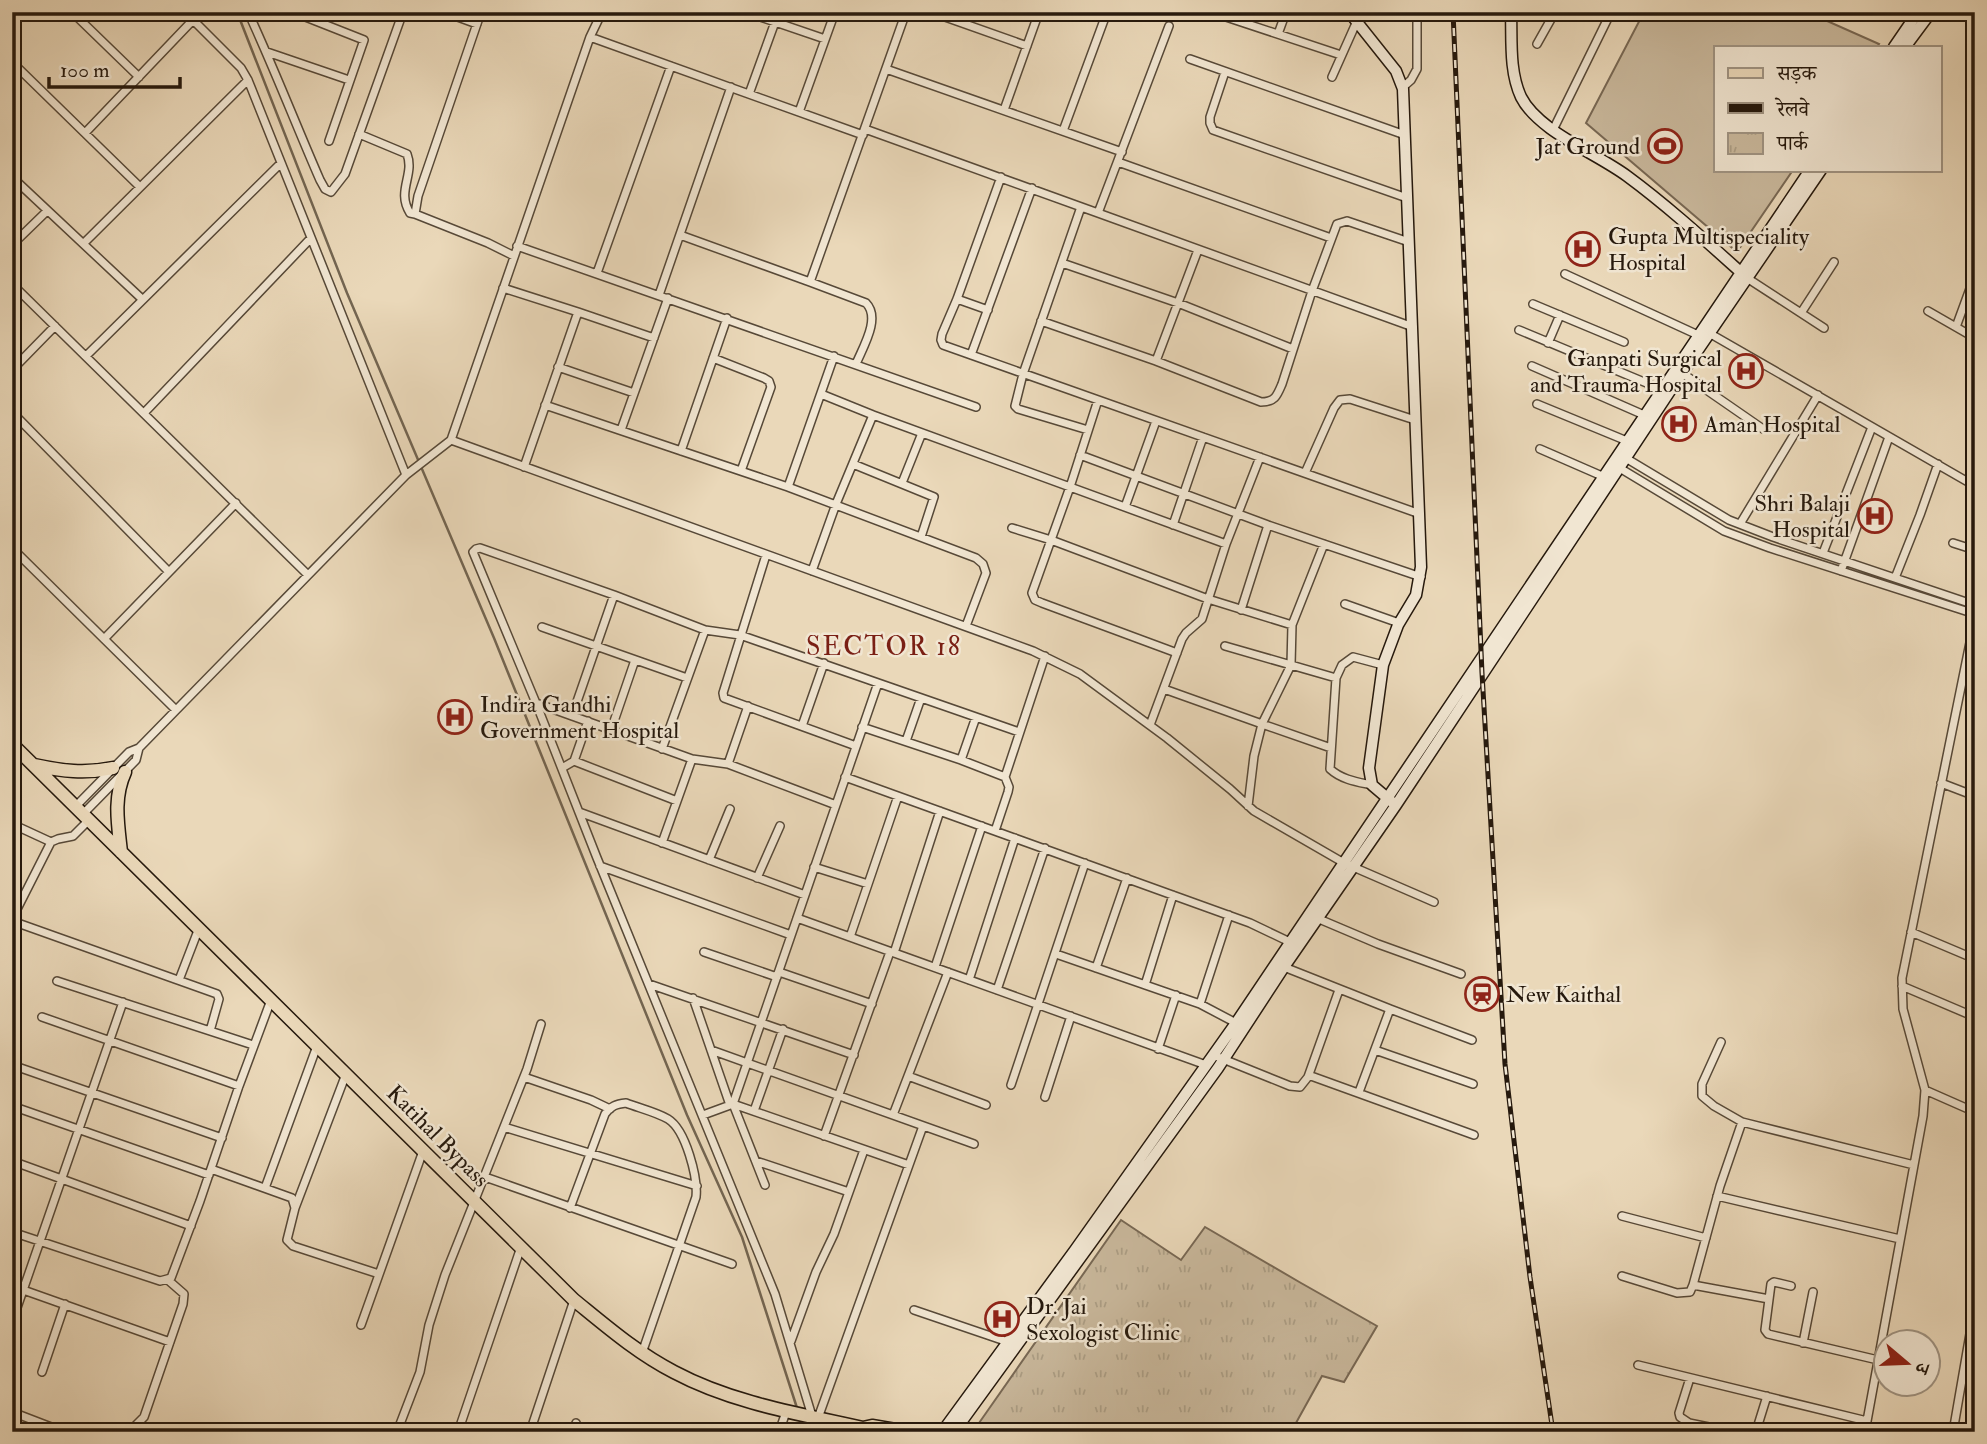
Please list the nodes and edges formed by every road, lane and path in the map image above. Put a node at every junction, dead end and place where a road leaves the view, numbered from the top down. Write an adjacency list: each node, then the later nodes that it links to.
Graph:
1 (72, 12): 42 (street)
2 (185, 12): 24 (street)
3 (248, 12): 35 (street)
4 (293, 12): 45 (street)
5 (403, 12): 55 (street)
6 (444, 12): 26 (street)
7 (481, 12): 26 (street)
8 (602, 12): 29 (street)
9 (746, 12): 25 (street)
10 (835, 12): 30 (street)
11 (906, 12): 40 (street)
12 (931, 12): 32 (street)
13 (1039, 12): 32 (street)
14 (1107, 12): 52 (street)
15 (1211, 12): 28 (street)
16 (1286, 12): 28 (street)
17 (1417, 12): 47 (street)
18 (1511, 12): 51 (main road)
19 (1555, 12): 31 (street)
20 (1611, 12): 51 (street)
21 (1918, 12): 33 (main road)
22 (1931, 12): 34 (main road)
23 (1356, 15): 36 (street); 47 (main road)
24 (193, 20): 42 (street); 44 (street)
25 (775, 22): 30 (street); 48 (street)
26 (477, 24): 70 (street)
27 (1168, 26): 58 (street)
28 (1278, 34): 36 (street)
29 (590, 37): 39 (street); 77 (street)
30 (825, 39): 50 (street)
31 (1537, 44)
32 (1027, 46): 49 (street)
33 (1895, 46)
34 (1906, 46)
35 (267, 52): 45 (street); 55 (street)
36 (1340, 55): 43 (street)
37 (1189, 59): 41 (street)
38 (12, 62): 54 (street)
39 (671, 66): 46 (street); 82 (street)
40 (886, 69): 49 (street); 53 (street)
41 (1225, 72): 56 (street); 66 (street)
42 (139, 77): 54 (street)
43 (1332, 77)
44 (248, 80): 60 (street); 64 (street)
45 (349, 80): 57 (street)
46 (731, 87): 48 (street); 71 (street)
47 (1403, 87): 56 (main road)
48 (749, 94): 50 (street)
49 (1003, 110): 52 (street)
50 (799, 112): 53 (street)
51 (1553, 130): 84 (main road)
52 (1063, 131): 58 (street)
53 (864, 132): 62 (street); 86 (street)
54 (85, 133): 64 (street)
55 (359, 134): 70 (street)
56 (1405, 135): 66 (main road)
57 (329, 141)
58 (1122, 152): 59 (street)
59 (1118, 162): 69 (street); 73 (street)
60 (281, 163): 72 (street); 92 (street)
61 (12, 177): 68 (street)
62 (1001, 177): 65 (street); 93 (street)
63 (1808, 178): 84 (main road)
64 (140, 187): 75 (street)
65 (1032, 188): 67 (street); 96 (street)
66 (1407, 198): 74 (main road)
67 (1081, 206): 69 (street); 80 (street)
68 (47, 211): 75 (street); 76 (street)
69 (1098, 213): 78 (street)
70 (415, 214): 79 (street)
71 (680, 235): 86 (street); 90 (street)
72 (311, 238): 134 (street); 157 (street)
73 (1331, 238): 74 (street); 89 (street)
74 (1409, 242): 104 (main road)
75 (84, 243): 92 (street)
76 (12, 245)
77 (517, 246): 79 (street); 82 (street)
78 (1198, 250): 89 (street); 94 (street)
79 (514, 256): 88 (street)
80 (1062, 262): 94 (street); 102 (street)
81 (1834, 262): 99 (street)
82 (597, 273): 90 (street)
83 (1564, 274): 108 (street)
84 (1744, 275): 99 (street); 108 (main road)
85 (1974, 278): 105 (street)
86 (810, 282): 119 (street)
87 (12, 284): 103 (street)
88 (503, 288): 98 (street); 146 (street)
89 (1312, 291): 104 (street); 113 (street)
90 (659, 295): 91 (street)
91 (668, 298): 101 (street); 109 (street)
92 (142, 299): 115 (street)
93 (957, 299): 96 (street); 114 (street)
94 (1178, 303): 113 (street); 118 (street)
95 (1532, 304): 100 (street)
96 (988, 310): 114 (street)
97 (1928, 311): 105 (street)
98 (578, 312): 109 (street); 121 (street)
99 (1801, 313): 106 (street)
100 (1560, 315): 111 (street); 112 (street)
101 (727, 318): 116 (street); 117 (street)
102 (1041, 321): 118 (street); 124 (street)
103 (55, 326): 115 (street); 122 (street)
104 (1413, 327): 137 (main road)
105 (1956, 327): 110 (street)
106 (1824, 328)
107 (1519, 330): 112 (street)
108 (1704, 334): 123 (main road); 125 (main road); 128 (street)
109 (654, 338): 126 (street)
110 (1975, 338)
111 (1623, 342)
112 (1548, 343): 125 (street)
113 (1293, 349): 118 (street)
114 (971, 355): 124 (street)
115 (86, 356): 134 (street)
116 (834, 356): 119 (street); 127 (street)
117 (713, 358): 149 (street); 156 (street)
118 (1156, 361)
119 (856, 363): 132 (street)
120 (1532, 366): 136 (street)
121 (558, 367): 126 (street); 131 (street)
122 (12, 370)
123 (1682, 373): 140 (street); 152 (main road)
124 (1023, 374): 129 (street); 142 (street)
125 (1661, 389): 136 (main road)
126 (634, 393): 141 (street)
127 (821, 394): 135 (street); 163 (street)
128 (1818, 395): 139 (street); 172 (street)
129 (1098, 400): 138 (street); 142 (street)
130 (1538, 404): 147 (street)
131 (545, 405): 141 (street); 155 (street)
132 (976, 407)
133 (12, 412): 187 (street)
134 (144, 412): 166 (street)
135 (873, 415): 143 (street); 153 (street)
136 (1644, 415): 147 (main road)
137 (1415, 420): 158 (street); 170 (main road)
138 (1156, 421): 144 (street); 159 (street)
139 (1872, 427): 145 (street); 182 (street)
140 (1763, 429)
141 (621, 430): 149 (street)
142 (1088, 430): 150 (street)
143 (922, 433): 161 (street); 164 (street)
144 (1203, 437): 151 (street); 165 (street)
145 (1889, 437): 154 (street); 184 (street)
146 (451, 440): 155 (street); 157 (street)
147 (1627, 440): 152 (main road)
148 (1540, 449): 160 (street)
149 (681, 451): 156 (street)
150 (1080, 455): 159 (street); 164 (street)
151 (1260, 457): 158 (street); 169 (street)
152 (1618, 460): 160 (main road); 172 (street); 186 (street); 251 (main road)
153 (853, 464): 161 (street); 167 (street)
154 (1938, 464): 162 (street); 190 (street)
155 (524, 467): 183 (street)
156 (741, 471): 163 (street)
157 (409, 473): 188 (street)
158 (1305, 473): 170 (street)
159 (1136, 475): 165 (street); 168 (street)
160 (1602, 476): 251 (main road)
161 (902, 483): 175 (street)
162 (1975, 486)
163 (788, 487): 167 (street)
164 (1070, 487): 168 (street); 176 (street)
165 (1183, 494): 169 (street); 171 (street)
166 (236, 503): 187 (street); 188 (street)
167 (836, 504): 175 (street); 185 (street)
168 (1125, 507): 171 (street)
169 (1238, 513): 173 (street); 178 (street)
170 (1420, 514): 189 (main road)
171 (1174, 524): 178 (street)
172 (1740, 524): 182 (street)
173 (1268, 525): 179 (street); 195 (street)
174 (1012, 528): 176 (street)
175 (921, 537): 199 (street)
176 (1051, 540): 192 (street); 206 (street)
177 (1953, 542): 181 (street)
178 (1226, 544): 192 (street)
179 (1324, 544): 189 (street); 198 (street)
180 (12, 548): 203 (street)
181 (1975, 550)
182 (1823, 553): 184 (street)
183 (766, 555): 185 (street); 202 (street)
184 (1845, 560): 186 (street); 190 (street)
185 (812, 571): 199 (street)
186 (1841, 571): 196 (street)
187 (169, 572): 203 (street)
188 (309, 575): 221 (street)
189 (1421, 577): 197 (main road)
190 (1895, 578): 194 (street)
191 (614, 595): 201 (street); 204 (street); 219 (street)
192 (1208, 599): 195 (street); 206 (street)
193 (1345, 604): 197 (street)
194 (1975, 605)
195 (1241, 610): 198 (street)
196 (1975, 616): 209 (street)
197 (1399, 623): 213 (main road)
198 (1292, 625): 212 (street)
199 (966, 626): 207 (street)
200 (542, 627): 204 (street)
201 (705, 630): 202 (street); 214 (street)
202 (740, 635): 210 (street); 220 (street)
203 (104, 639): 221 (street)
204 (596, 646): 208 (street); 222 (street)
205 (1225, 646): 212 (street)
206 (1177, 653): 217 (street)
207 (1045, 656): 226 (street); 230 (street)
208 (635, 660): 214 (street); 229 (street)
209 (1966, 662): 211 (street); 246 (street)
210 (824, 663): 216 (street); 227 (street)
211 (1975, 664)
212 (1292, 665): 215 (street); 225 (street)
213 (1383, 665): 215 (street); 247 (main road)
214 (687, 678): 236 (street)
215 (1336, 678): 235 (street)
216 (878, 682): 218 (street); 228 (street)
217 (1164, 689): 225 (street); 226 (street)
218 (921, 698): 223 (street); 231 (street)
219 (536, 703): 222 (street); 242 (street)
220 (748, 706): 227 (street); 240 (street)
221 (176, 710): 234 (street)
222 (572, 716): 224 (street)
223 (976, 717): 230 (street); 238 (street)
224 (588, 722): 229 (street); 239 (street)
225 (1262, 724): 235 (street); 253 (street)
226 (1150, 725): 253 (street)
227 (802, 726): 233 (street)
228 (862, 727): 231 (street); 233 (street)
229 (611, 730): 236 (street)
230 (1019, 732): 245 (street)
231 (906, 741): 238 (street)
232 (12, 744): 241 (main road, Katihal Bypass)
233 (856, 746): 244 (street)
234 (139, 748): 243 (street); 243 (street)
235 (1331, 748): 247 (street)
236 (662, 749): 237 (street)
237 (692, 759): 240 (street); 250 (street)
238 (961, 760): 245 (street)
239 (574, 761): 242 (street); 250 (street)
240 (728, 764): 252 (street)
241 (34, 765): 243 (main road); 257 (main road, Katihal Bypass)
242 (562, 768): 256 (street)
243 (119, 770): 257 (street); 257 (street); 266 (main road)
244 (845, 777): 248 (street); 252 (street)
245 (1005, 777): 261 (street)
246 (1941, 783): 249 (street); 283 (street)
247 (1372, 785): 251 (main road)
248 (898, 796): 255 (street); 274 (street)
249 (1975, 796)
250 (677, 801): 264 (street)
251 (1392, 802): 269 (main road)
252 (836, 805): 271 (street)
253 (1248, 806): 269 (street)
254 (730, 809): 267 (street)
255 (940, 811): 259 (street); 287 (street)
256 (579, 812): 264 (street); 270 (street)
257 (82, 814): 263 (street); 266 (main road, Katihal Bypass)
258 (12, 824): 263 (street)
259 (982, 826): 261 (street); 291 (street)
260 (780, 827): 272 (street)
261 (995, 831): 262 (street)
262 (1015, 838): 265 (street); 298 (street)
263 (51, 842): 281 (street)
264 (662, 843): 267 (street)
265 (1045, 848): 268 (street); 303 (street)
266 (121, 852): 282 (main road, Katihal Bypass)
267 (709, 860): 272 (street)
268 (1085, 863): 273 (street); 289 (street)
269 (1348, 865): 277 (street); 280 (main road); 286 (main road)
270 (600, 866): 284 (street); 300 (street)
271 (814, 867): 274 (street); 275 (street)
272 (757, 878): 275 (street)
273 (1128, 878): 276 (street); 293 (street)
274 (868, 884): 285 (street)
275 (805, 895): 279 (street)
276 (1173, 895): 278 (street); 301 (street)
277 (1433, 902)
278 (1229, 915): 286 (street); 310 (street)
279 (797, 918): 284 (street); 285 (street)
280 (1319, 919): 286 (main road); 296 (street)
281 (12, 920): 297 (street)
282 (198, 928): 297 (street); 307 (main road, Katihal Bypass)
283 (1911, 932): 290 (street); 302 (street)
284 (791, 935): 295 (street)
285 (850, 937): 287 (street)
286 (1294, 944): 292 (main road); 317 (main road)
287 (892, 952): 291 (street); 309 (street)
288 (704, 953): 295 (street)
289 (1056, 954): 293 (street); 311 (street)
290 (1975, 959)
291 (935, 967): 294 (street)
292 (1284, 967): 304 (street); 330 (main road)
293 (1096, 968): 301 (street)
294 (948, 972): 298 (street); 335 (street)
295 (778, 974): 309 (street); 316 (street)
296 (1461, 974)
297 (179, 980): 320 (street)
298 (970, 980): 303 (street)
299 (57, 981): 308 (street)
300 (649, 984): 306 (street); 352 (street)
301 (1145, 985): 305 (street)
302 (1902, 986): 313 (street); 341 (street)
303 (997, 990): 311 (street)
304 (1339, 990): 312 (street); 337 (street)
305 (1176, 995): 310 (street); 326 (street)
306 (692, 998): 316 (street); 327 (street)
307 (271, 1000): 324 (street); 325 (main road, Katihal Bypass)
308 (123, 1002): 320 (street); 322 (street)
309 (872, 1004): 329 (street)
310 (1200, 1004): 317 (street)
311 (1039, 1005): 314 (street); 339 (street)
312 (1390, 1009): 321 (street); 328 (street)
313 (1974, 1013)
314 (1071, 1016): 326 (street); 345 (street)
315 (41, 1017): 322 (street)
316 (762, 1021): 319 (street); 331 (street)
317 (1236, 1023): 330 (main road)
318 (541, 1024): 336 (street)
319 (783, 1029): 329 (street); 333 (street)
320 (210, 1031): 324 (street)
321 (1472, 1040)
322 (109, 1041): 340 (street); 343 (street)
323 (1721, 1042): 354 (street)
324 (253, 1045): 340 (street)
325 (317, 1046): 334 (main road, Katihal Bypass); 374 (street)
326 (1158, 1049): 330 (street)
327 (710, 1050): 331 (street); 346 (street)
328 (1375, 1050): 338 (street); 342 (street)
329 (854, 1055): 344 (street)
330 (1215, 1060): 337 (street); 407 (main road); 434 (main road)
331 (747, 1063): 333 (street); 346 (street)
332 (12, 1065): 343 (street)
333 (768, 1070): 344 (street); 350 (street)
334 (346, 1074): 363 (main road, Katihal Bypass); 378 (street)
335 (908, 1076): 347 (street); 353 (street)
336 (524, 1077): 349 (street); 355 (street)
337 (1308, 1077): 342 (street)
338 (1473, 1084)
339 (1011, 1085)
340 (239, 1086): 360 (street)
341 (1925, 1090): 351 (street); 368 (street)
342 (1359, 1092): 358 (street)
343 (90, 1093): 357 (street); 360 (street)
344 (839, 1096): 353 (street); 359 (street)
345 (1045, 1097)
346 (732, 1104): 350 (street); 352 (street); 366 (street)
347 (986, 1105)
348 (12, 1106): 357 (street)
349 (610, 1108): 364 (street); 373 (street)
350 (754, 1111): 359 (street)
351 (1975, 1112)
352 (703, 1115): 406 (street)
353 (893, 1115): 356 (street)
354 (1742, 1122): 368 (street); 376 (street)
355 (504, 1126): 364 (street); 370 (street)
356 (923, 1126): 361 (street); 367 (street)
357 (78, 1130): 369 (street); 371 (street)
358 (1474, 1135)
359 (824, 1136): 362 (street)
360 (222, 1138): 369 (street)
361 (974, 1144)
362 (864, 1150): 367 (street); 375 (street)
363 (424, 1151): 377 (main road, Katihal Bypass); 389 (street)
364 (590, 1154): 373 (street); 379 (street)
365 (12, 1161): 371 (street)
366 (756, 1161): 372 (street); 375 (street)
367 (909, 1165): 418 (street)
368 (1914, 1165): 384 (street)
369 (210, 1172): 374 (street); 381 (street)
370 (485, 1177): 377 (street); 379 (street)
371 (62, 1179): 381 (street); 385 (street)
372 (765, 1185)
373 (697, 1186): 387 (street)
374 (265, 1188): 378 (street)
375 (849, 1192): 406 (street)
376 (1717, 1196): 383 (street); 384 (street)
377 (474, 1201): 386 (main road, Katihal Bypass); 427 (street)
378 (295, 1208): 389 (street)
379 (570, 1208): 387 (street)
380 (1622, 1216): 383 (street)
381 (191, 1226): 391 (street)
382 (12, 1232): 385 (street)
383 (1706, 1238): 392 (street)
384 (1900, 1239): 404 (street)
385 (40, 1241): 391 (street); 395 (street)
386 (521, 1247): 398 (main road, Katihal Bypass); 428 (street)
387 (679, 1247): 388 (street); 409 (street)
388 (732, 1265)
389 (379, 1274): 403 (street)
390 (1622, 1276): 392 (street)
391 (168, 1280): 405 (street)
392 (1693, 1285): 397 (street)
393 (12, 1286): 395 (street)
394 (1791, 1286): 397 (street)
395 (23, 1290): 399 (street); 402 (street)
396 (1813, 1292): 408 (street)
397 (1769, 1299): 408 (street)
398 (574, 1300): 409 (main road, Katihal Bypass); 429 (street)
399 (65, 1304): 405 (street); 412 (street)
400 (1975, 1305): 438 (street)
401 (914, 1310): 407 (street)
402 (12, 1322)
403 (361, 1325)
404 (1884, 1328)
405 (170, 1342): 422 (street)
406 (790, 1342): 418 (street)
407 (1008, 1342): 433 (main road)
408 (1803, 1343): 410 (street)
409 (642, 1353): 417 (main road, Katihal Bypass)
410 (1871, 1358)
411 (1638, 1365): 413 (street)
412 (42, 1372)
413 (1690, 1378): 414 (street); 435 (street)
414 (1767, 1396): 420 (street); 436 (street)
415 (1871, 1398): 420 (street)
416 (12, 1412): 419 (street)
417 (789, 1412): 418 (main road, Katihal Bypass); 431 (street)
418 (813, 1417): 423 (main road, Katihal Bypass)
419 (33, 1421): 424 (street); 425 (street)
420 (1867, 1421): 437 (street)
421 (576, 1423): 430 (street)
422 (132, 1430): 426 (street)
423 (865, 1430): 432 (main road, Katihal Bypass)
424 (29, 1432)
425 (64, 1432)
426 (119, 1432)
427 (397, 1432)
428 (458, 1432)
429 (530, 1432)
430 (573, 1432)
431 (779, 1432)
432 (907, 1432)
433 (942, 1432)
434 (954, 1432)
435 (1733, 1432)
436 (1754, 1432)
437 (1865, 1432)
438 (1953, 1432)

